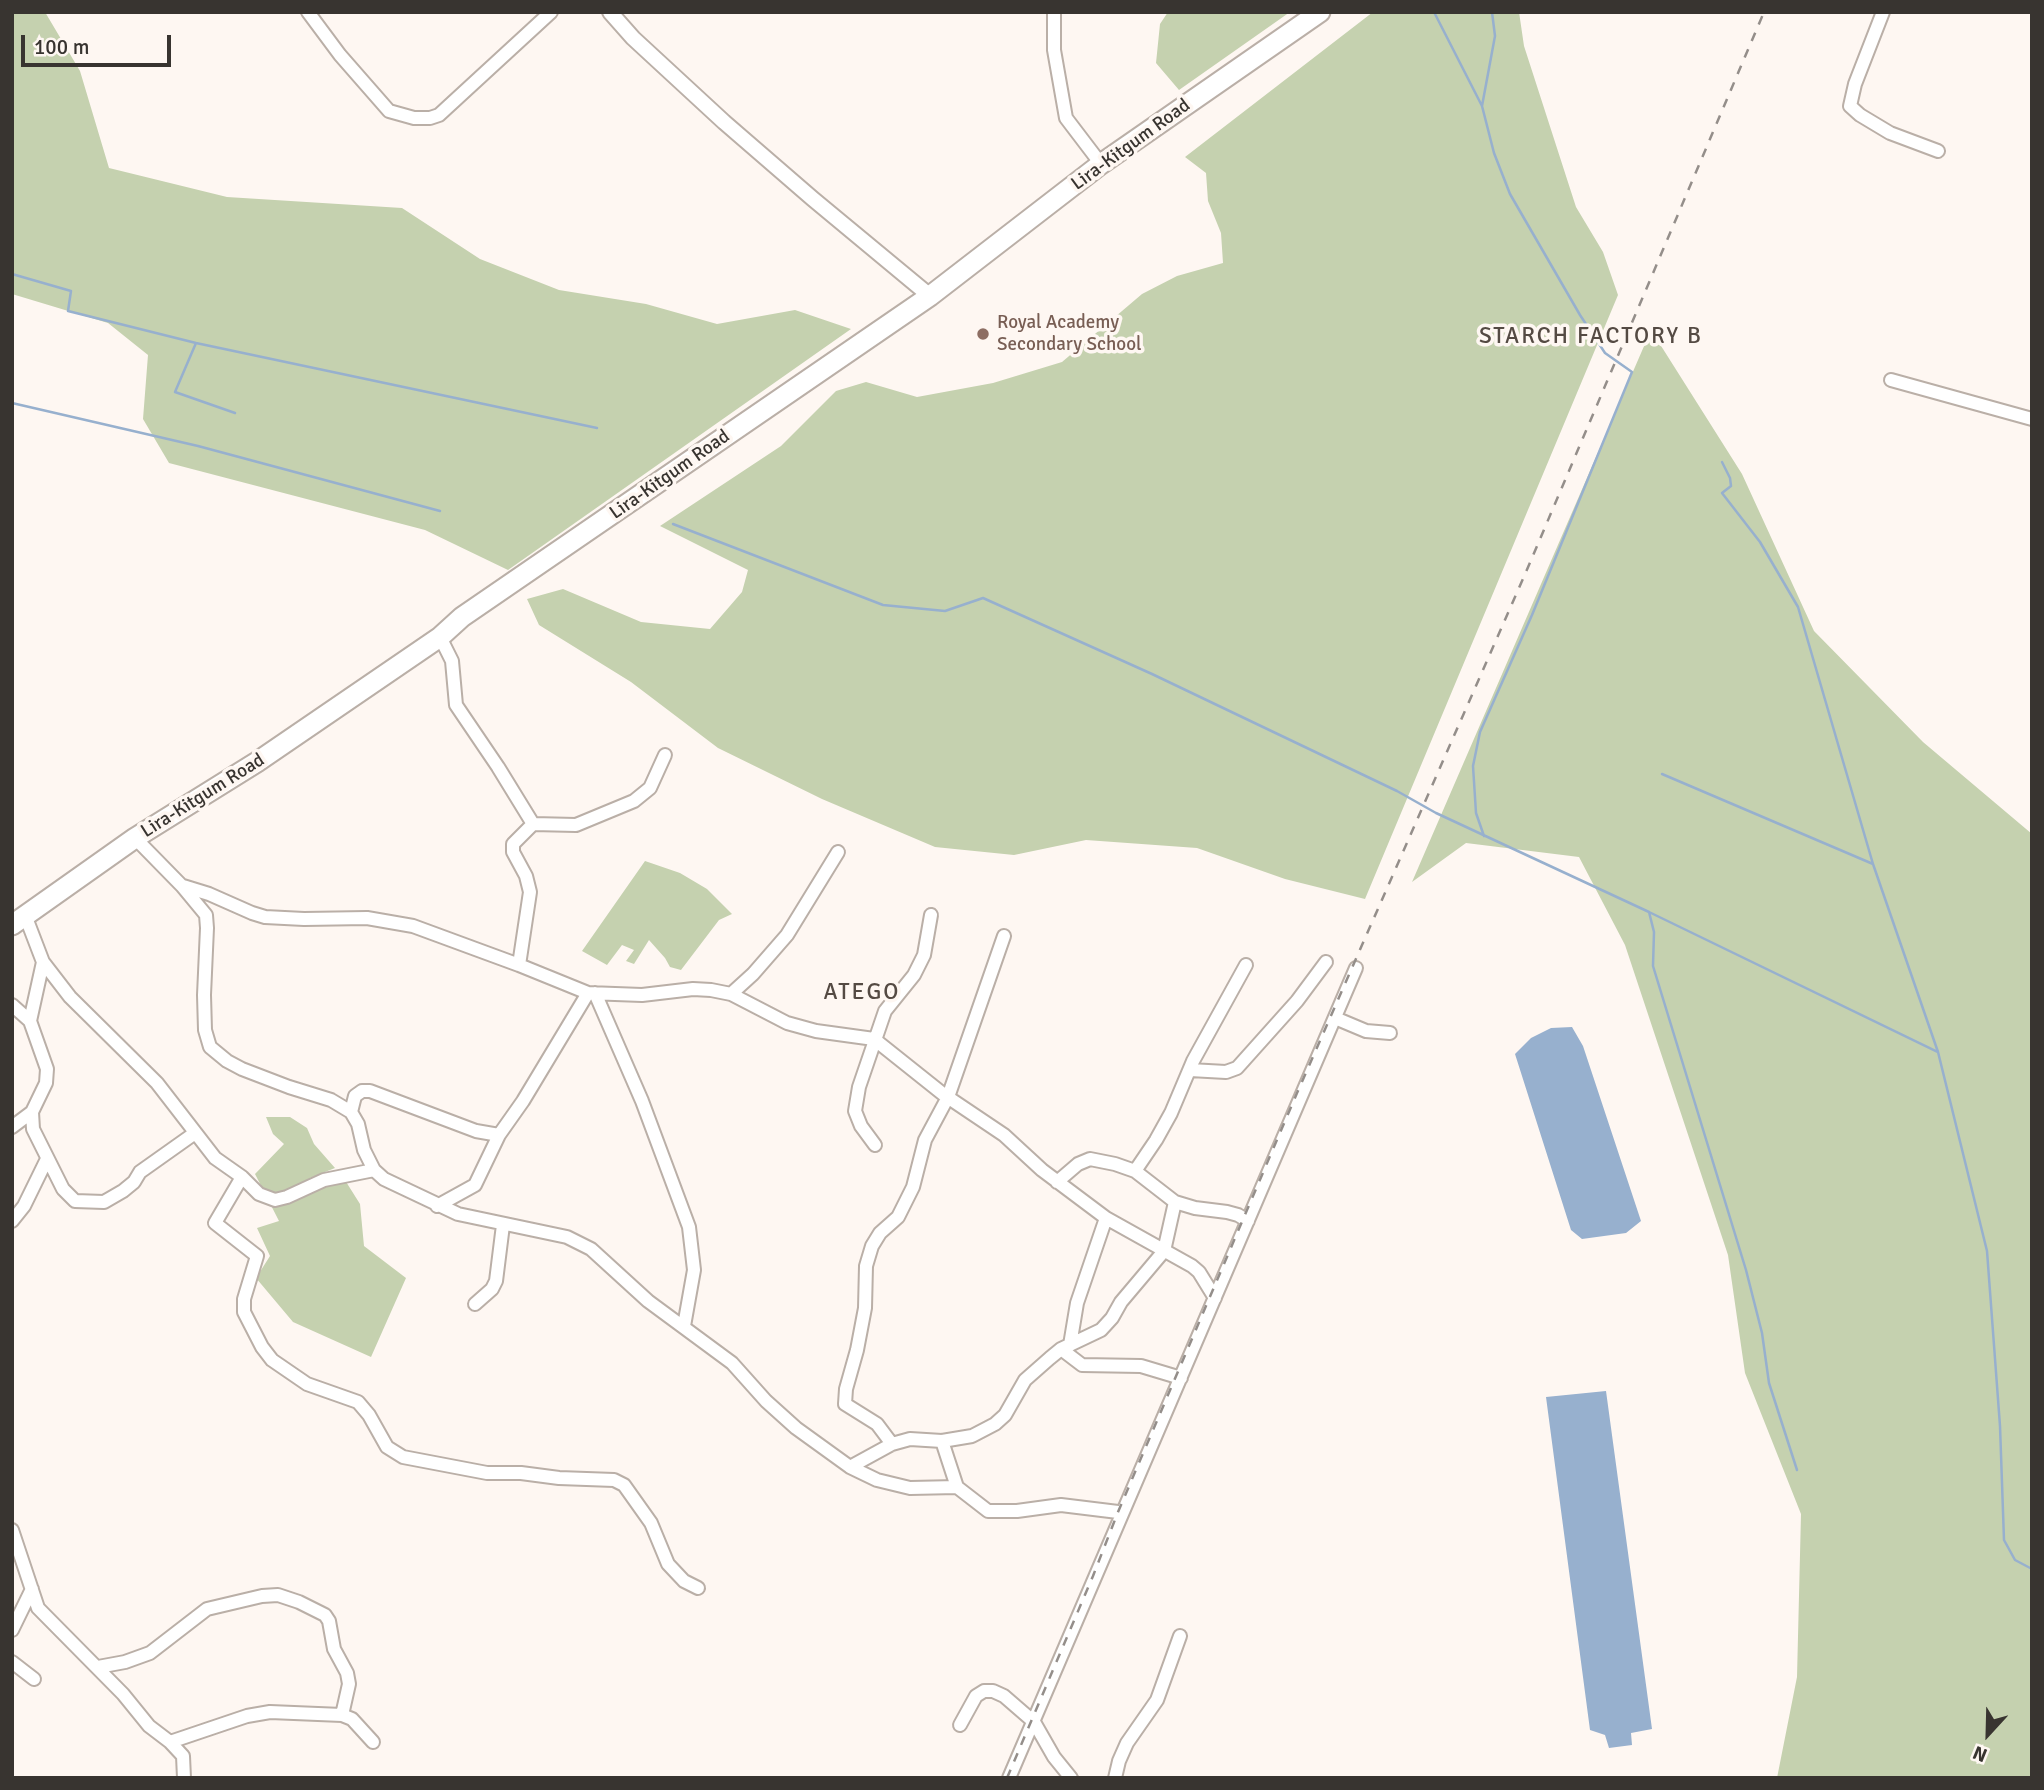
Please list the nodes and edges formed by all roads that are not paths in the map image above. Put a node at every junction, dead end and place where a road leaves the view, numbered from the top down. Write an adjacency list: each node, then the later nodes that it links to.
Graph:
1 (308, 12): 2 (street)
2 (551, 12)
3 (610, 12): 9 (street)
4 (1054, 12): 8 (street)
5 (1320, 12): 8 (main road, Lira-Kitgum Road)
6 (1883, 12): 7 (street)
7 (1938, 151)
8 (1101, 164): 9 (main road, Lira-Kitgum Road)
9 (930, 296): 12 (main road, Lira-Kitgum Road)
10 (1891, 380): 11 (street)
11 (2032, 419)
12 (440, 637): 14 (street); 15 (main road, Lira-Kitgum Road)
13 (665, 755): 14 (street)
14 (533, 824): 23 (street)
15 (135, 838): 17 (street); 19 (main road, Lira-Kitgum Road)
16 (838, 852): 27 (street)
17 (182, 886): 23 (street); 36 (street)
18 (931, 915): 32 (street)
19 (19, 920): 22 (street)
20 (1004, 936): 34 (street)
21 (1326, 961): 33 (street)
22 (43, 962): 30 (street); 38 (street)
23 (519, 965): 26 (street)
24 (1246, 965): 33 (street)
25 (1356, 968): 29 (street)
26 (591, 993): 27 (street); 39 (street); 55 (street)
27 (731, 994): 32 (street)
28 (12, 1005): 30 (street)
29 (1335, 1018): 31 (street); 50 (street)
30 (30, 1021): 35 (street)
31 (1390, 1033)
32 (874, 1039): 34 (street); 40 (street)
33 (1190, 1070): 43 (street)
34 (948, 1097): 45 (street); 59 (street)
35 (32, 1112): 37 (street); 41 (street)
36 (351, 1112): 39 (street); 42 (street)
37 (12, 1126)
38 (195, 1133): 41 (street); 44 (street)
39 (499, 1135): 47 (street)
40 (875, 1145)
41 (47, 1159): 49 (street)
42 (374, 1170): 44 (street); 47 (street)
43 (1135, 1171): 45 (street); 46 (street)
44 (242, 1177): 64 (street)
45 (1057, 1182): 48 (street)
46 (1175, 1202): 50 (street); 52 (street)
47 (437, 1206): 51 (street)
48 (1106, 1218): 52 (street); 56 (street)
49 (12, 1221)
50 (1248, 1222): 53 (street)
51 (503, 1225): 54 (street); 55 (street)
52 (1164, 1251): 53 (street); 56 (street)
53 (1215, 1298): 57 (street)
54 (475, 1304)
55 (684, 1326): 60 (street)
56 (1066, 1347): 57 (street); 58 (street)
57 (1181, 1378): 62 (street)
58 (942, 1441): 59 (street); 61 (street)
59 (892, 1444): 60 (street)
60 (850, 1467): 61 (street)
61 (957, 1487): 62 (street)
62 (1121, 1515): 72 (street)
63 (12, 1530): 65 (street)
64 (698, 1587)
65 (32, 1589): 66 (street); 69 (street)
66 (12, 1630)
67 (1180, 1636): 79 (street)
68 (12, 1662): 70 (street)
69 (98, 1667): 71 (street); 74 (street)
70 (34, 1679)
71 (342, 1714): 74 (street); 75 (street)
72 (1034, 1722): 73 (street); 77 (street); 78 (street)
73 (960, 1726)
74 (170, 1742): 76 (street)
75 (373, 1742)
76 (184, 1778)
77 (1009, 1778)
78 (1071, 1778)
79 (1115, 1778)

